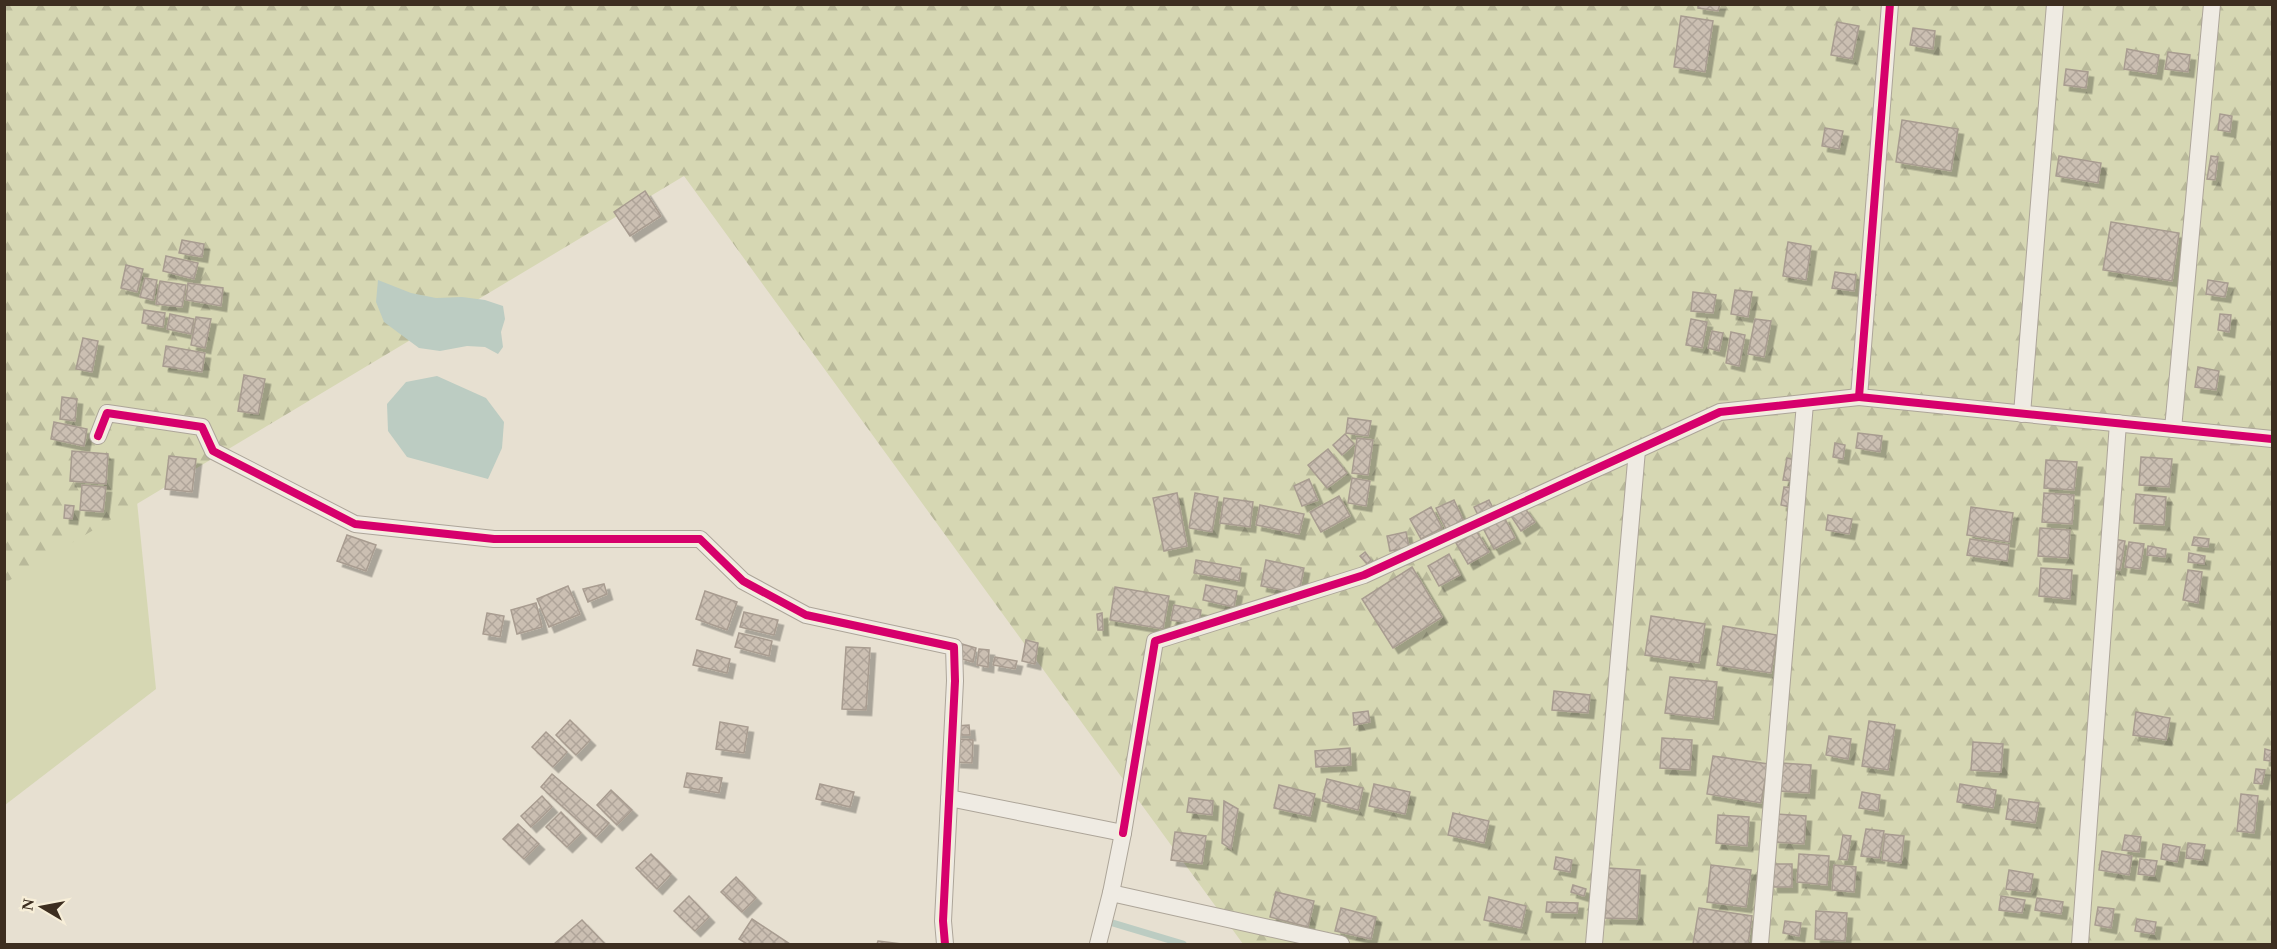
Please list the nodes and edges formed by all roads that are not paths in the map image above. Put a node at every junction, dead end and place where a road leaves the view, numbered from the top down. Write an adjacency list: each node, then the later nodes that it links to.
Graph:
1 (1890, 4): 4 (street)
2 (2055, 4): 6 (street)
3 (2212, 4): 8 (street)
4 (1859, 397): 5 (street); 6 (street)
5 (1805, 403): 11 (street); 19 (street)
6 (2022, 414): 7 (street)
7 (2118, 423): 8 (street); 20 (street)
8 (2173, 429): 10 (street)
9 (98, 436): 12 (street)
10 (2272, 439)
11 (1636, 450): 13 (street); 18 (street)
12 (949, 798): 13 (street); 15 (street)
13 (1123, 832): 14 (street)
14 (1111, 893): 16 (street); 17 (street)
15 (945, 945)
16 (1098, 945)
17 (1341, 945)
18 (1594, 945)
19 (1760, 945)
20 (2080, 945)

